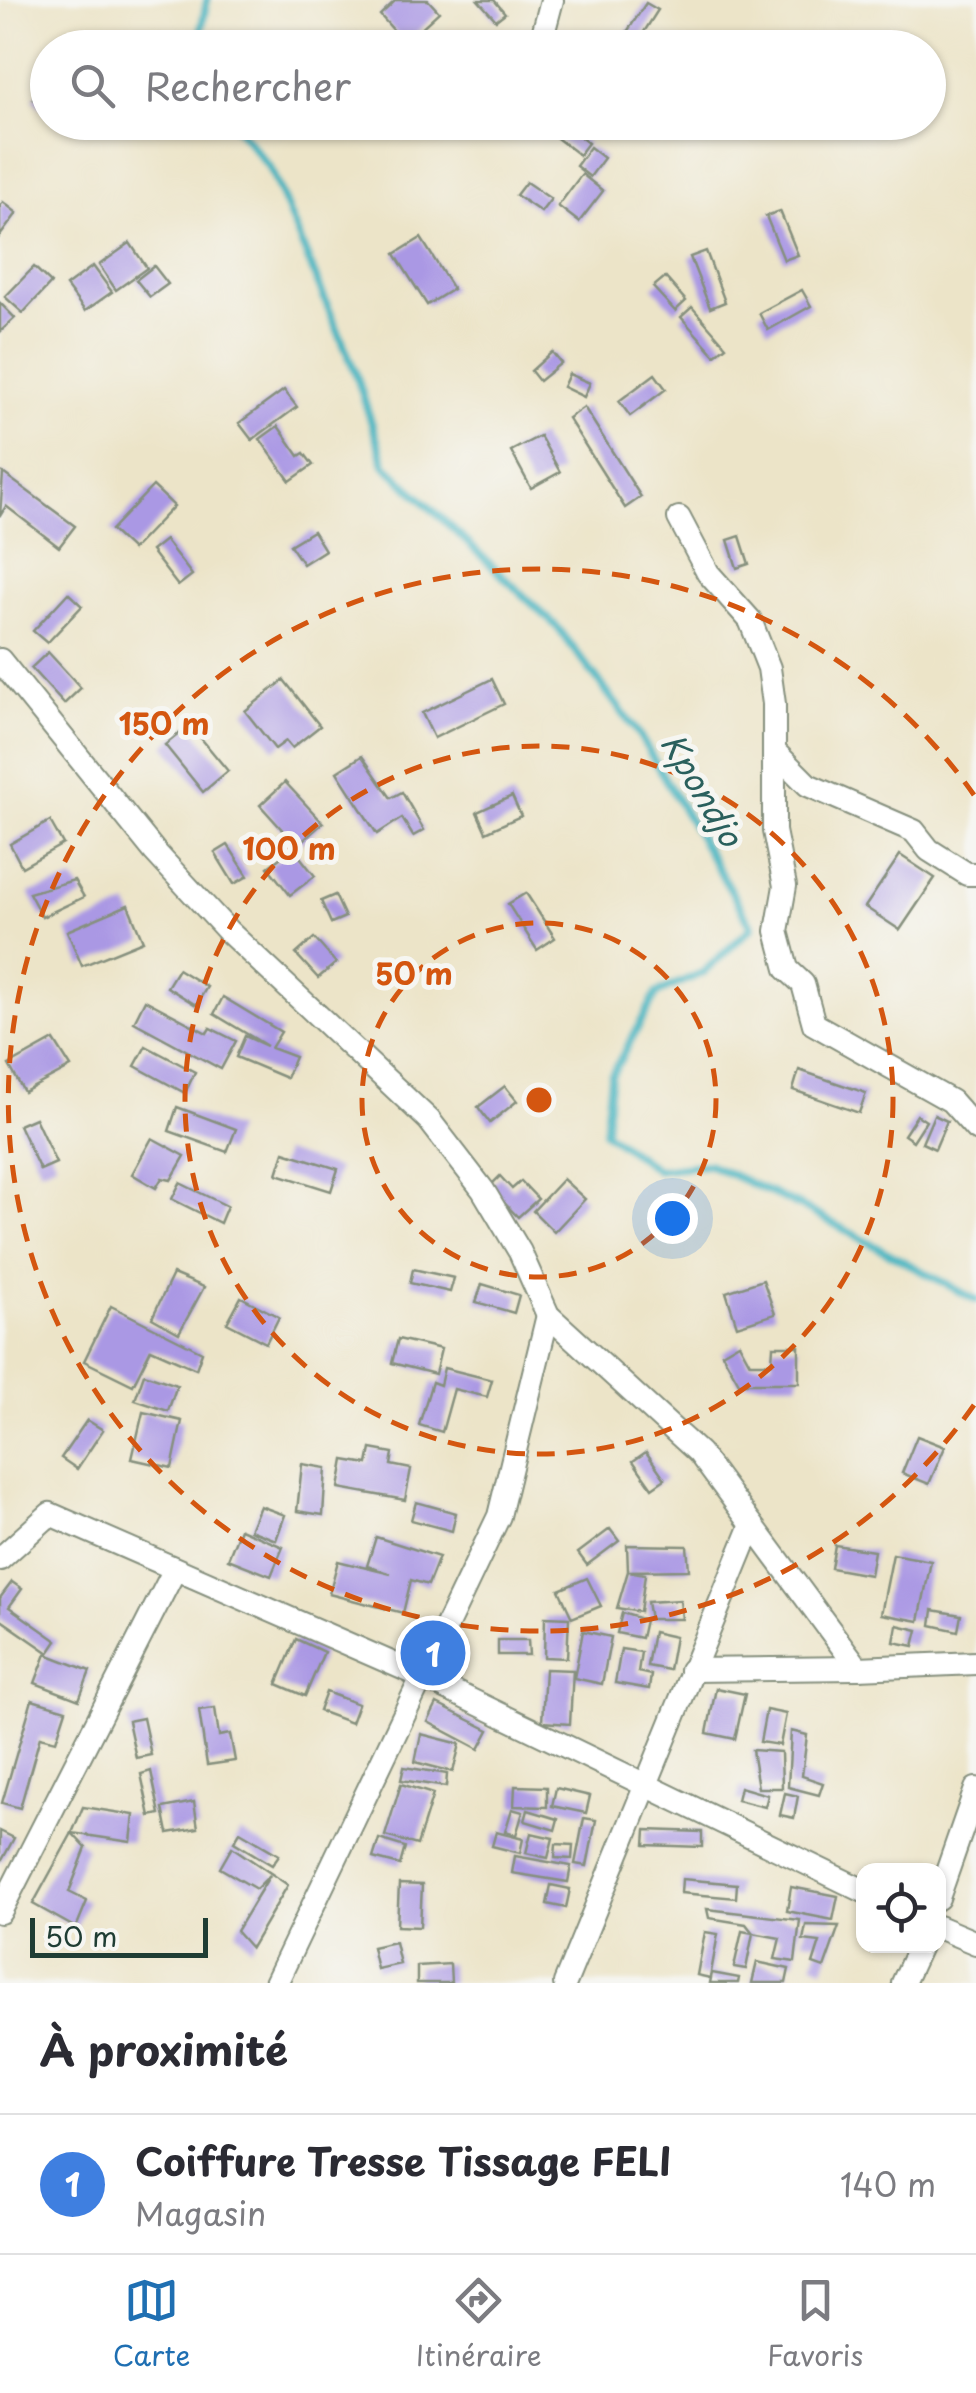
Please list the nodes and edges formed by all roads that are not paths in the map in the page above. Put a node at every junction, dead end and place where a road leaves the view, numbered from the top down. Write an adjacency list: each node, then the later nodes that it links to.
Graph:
1 (552, 0): 2 (street)
2 (544, 30)
3 (679, 518): 5 (street)
4 (0, 660): 8 (street)
5 (774, 751): 6 (street); 7 (street)
6 (976, 874)
7 (973, 1123)
8 (548, 1314): 9 (street); 15 (street)
9 (752, 1525): 13 (street); 14 (street)
10 (0, 1559): 11 (street)
11 (175, 1568): 15 (street); 20 (street)
12 (976, 1663): 13 (street)
13 (858, 1668): 14 (street)
14 (691, 1670): 16 (street)
15 (421, 1676): 16 (street); 24 (street)
16 (643, 1786): 19 (street); 25 (street)
17 (976, 1789): 18 (street)
18 (946, 1875)
19 (856, 1887)
20 (0, 1912)
21 (946, 1930): 22 (street)
22 (976, 1944)
23 (917, 1953): 26 (street)
24 (276, 1983)
25 (564, 1983)
26 (903, 1983)

